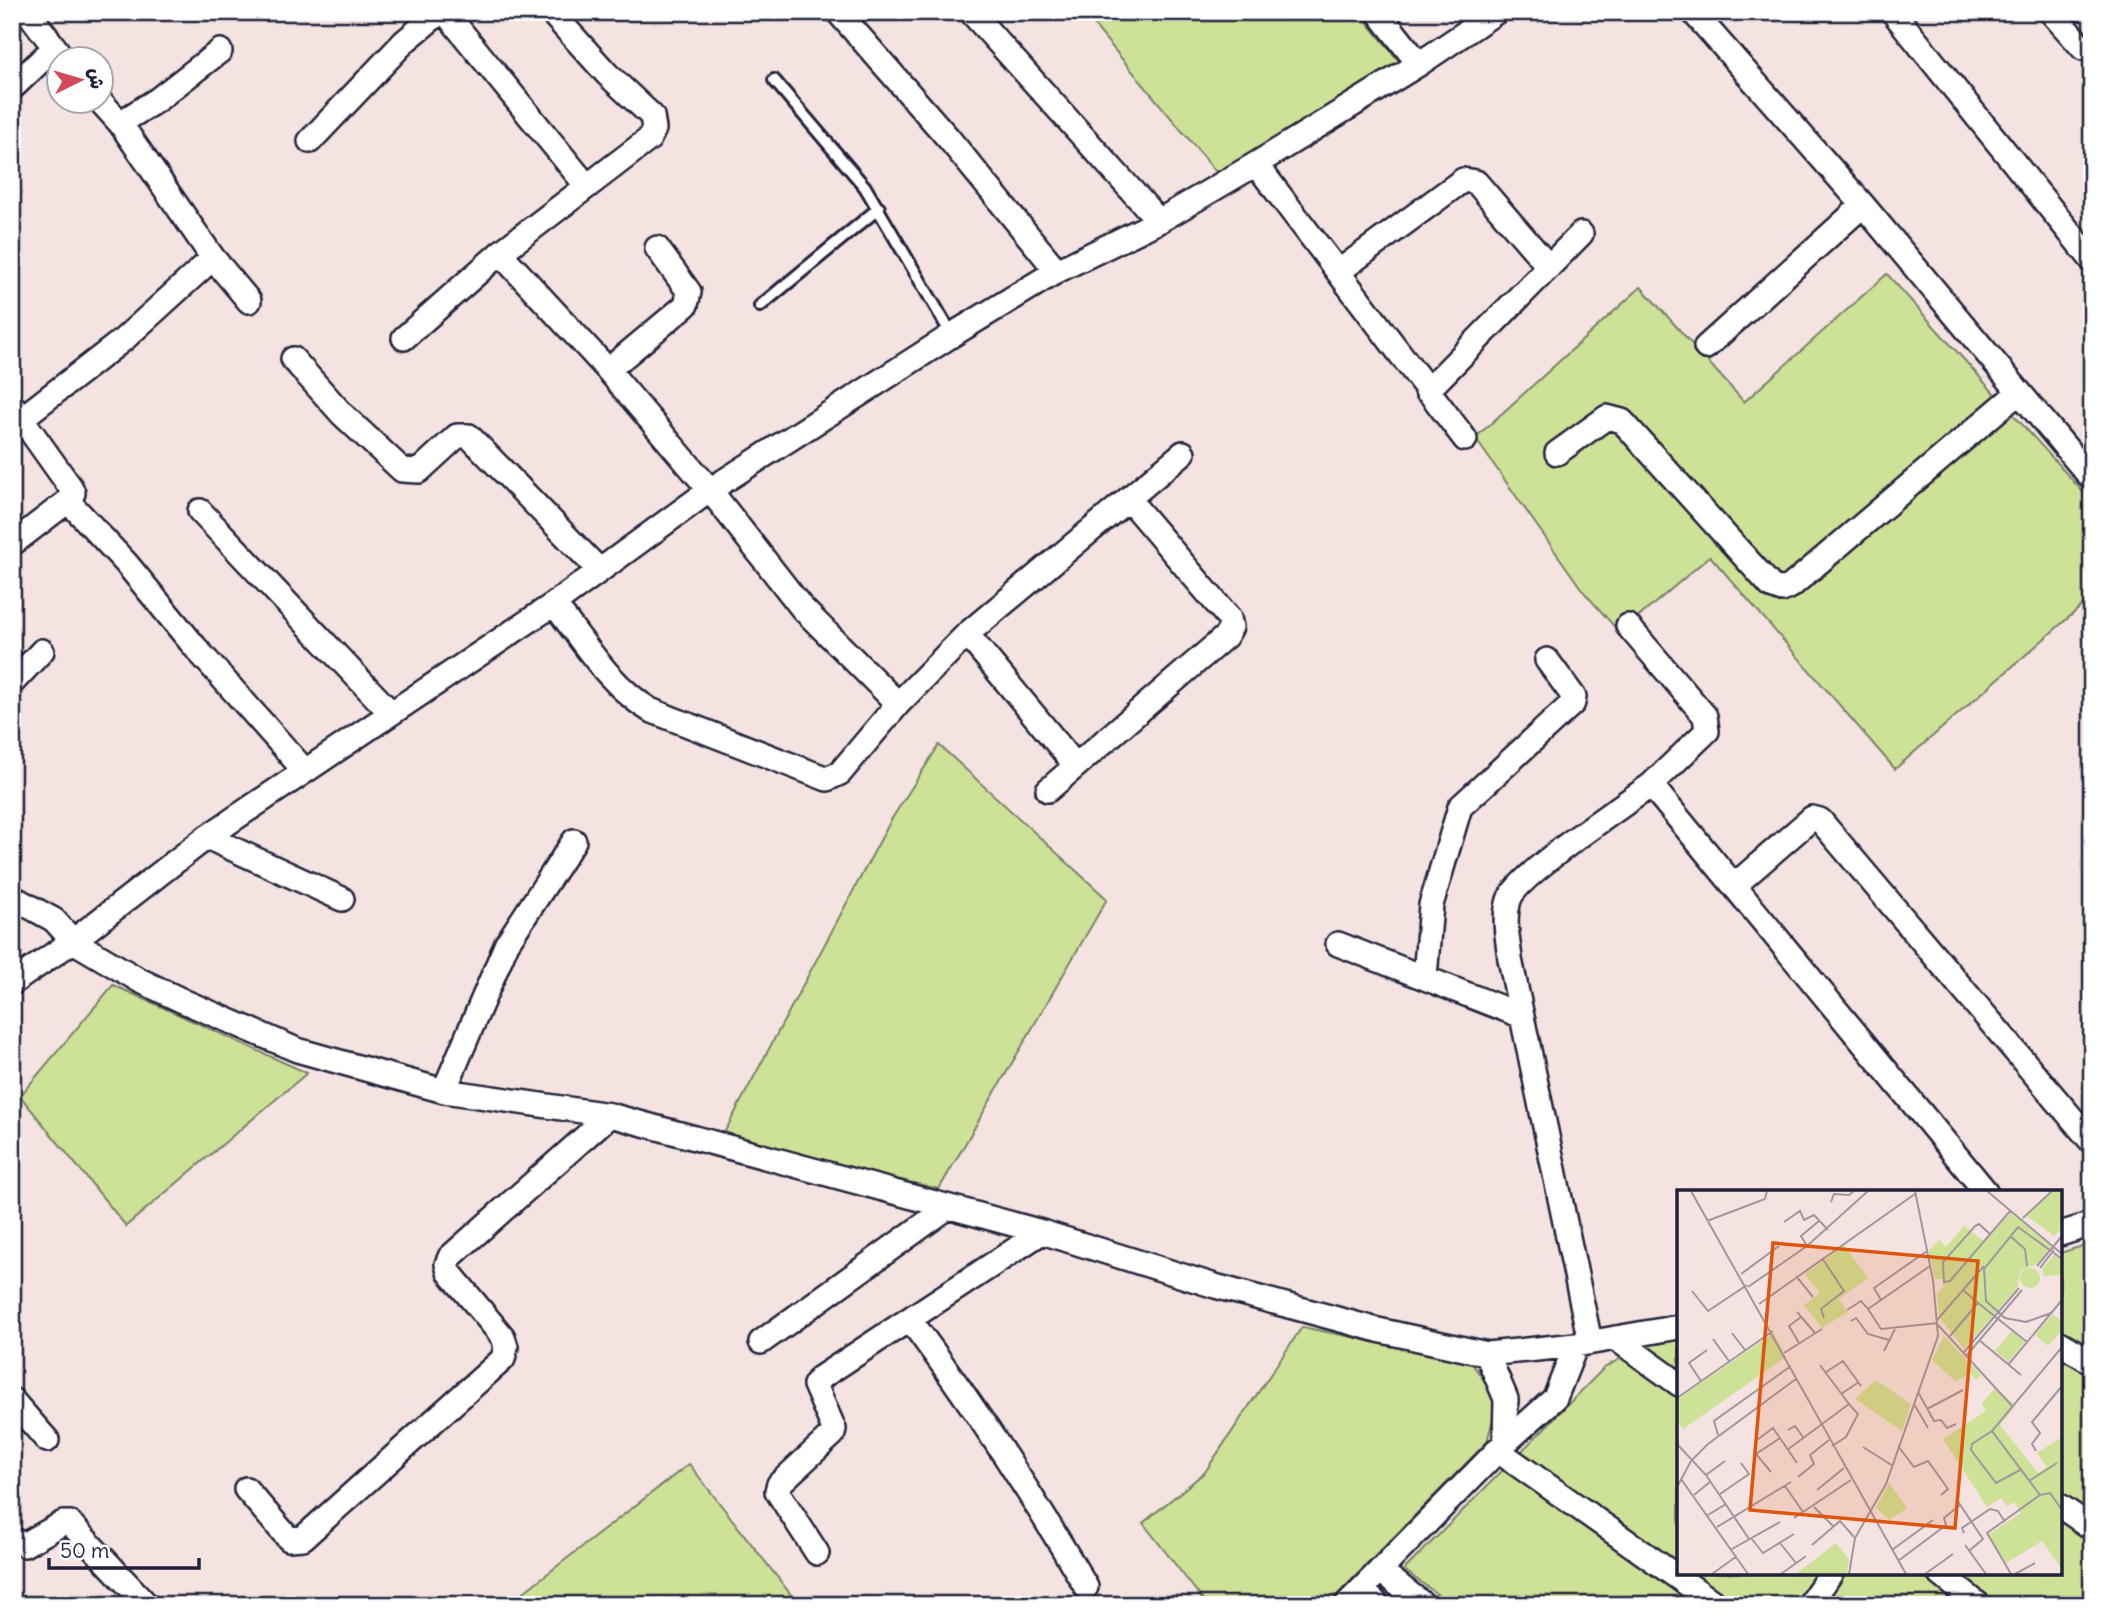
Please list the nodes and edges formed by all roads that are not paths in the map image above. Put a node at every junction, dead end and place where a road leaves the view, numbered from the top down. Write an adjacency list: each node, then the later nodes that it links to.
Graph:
1 (28, 12): 11 (street)
2 (443, 12): 20 (street); 22 (street)
3 (551, 12): 22 (street)
4 (838, 12): 32 (street)
5 (971, 12): 25 (street)
6 (1378, 12): 15 (street)
7 (1496, 12): 15 (street)
8 (1693, 12): 23 (street)
9 (1893, 12): 30 (street)
10 (2050, 12): 12 (street)
11 (53, 46)
12 (2083, 48)
13 (220, 51): 19 (street)
14 (46, 63): 17 (street)
15 (1419, 64): 21 (street)
16 (774, 80): 24 (lane)
17 (12, 88)
18 (113, 116): 19 (street)
19 (120, 123): 29 (street)
20 (310, 141)
21 (1256, 164): 25 (street); 33 (street)
22 (586, 185): 28 (street)
23 (1863, 205): 38 (street); 42 (street)
24 (879, 208): 35 (lane); 36 (lane)
25 (1159, 221): 32 (street)
26 (1581, 234): 31 (street)
27 (657, 248): 40 (street)
28 (500, 253): 37 (street); 40 (street)
29 (213, 258): 34 (street); 43 (street)
30 (2092, 260)
31 (1549, 267): 33 (street); 41 (street)
32 (1057, 271): 36 (street)
33 (1338, 272): 41 (street)
34 (249, 301)
35 (760, 306)
36 (952, 335): 48 (street)
37 (404, 338)
38 (1706, 347)
39 (293, 359): 53 (street)
40 (608, 370): 48 (street)
41 (1427, 391): 44 (street)
42 (2019, 392): 46 (street); 47 (street)
43 (17, 412): 49 (street)
44 (1465, 439)
45 (1184, 453): 50 (street)
46 (1556, 453)
47 (2092, 479)
48 (710, 490): 53 (street); 60 (street)
49 (68, 501): 52 (street); 63 (street)
50 (1130, 501): 56 (street); 62 (street)
51 (200, 511): 61 (street)
52 (12, 544)
53 (599, 570): 54 (street)
54 (554, 604): 60 (street); 61 (street)
55 (1628, 626): 64 (street)
56 (967, 634): 60 (street); 62 (street)
57 (42, 651): 59 (street)
58 (1547, 660): 73 (street)
59 (12, 683)
60 (898, 704)
61 (391, 713): 63 (street)
62 (1076, 766): 65 (street)
63 (304, 770): 66 (street)
64 (1651, 785): 68 (street); 75 (street)
65 (1048, 790)
66 (207, 837): 70 (street); 71 (street)
67 (574, 841): 76 (street)
68 (1735, 885): 78 (street); 79 (street)
69 (12, 897): 71 (street)
70 (342, 899)
71 (73, 941): 74 (street); 76 (street)
72 (1338, 944): 73 (street)
73 (1425, 977): 75 (street)
74 (12, 983)
75 (1522, 1016): 88 (street)
76 (444, 1091): 77 (street)
77 (610, 1115): 80 (street); 96 (street)
78 (2092, 1142)
79 (1984, 1190)
80 (947, 1208): 82 (street); 87 (street)
81 (2092, 1224): 83 (street)
82 (1042, 1232): 84 (street); 90 (street)
83 (2062, 1233)
84 (911, 1321): 100 (street); 104 (street)
85 (1677, 1327): 86 (street)
86 (1615, 1338): 88 (street); 92 (street)
87 (761, 1342)
88 (1583, 1344): 90 (street); 95 (street)
89 (2062, 1344): 91 (street)
90 (1487, 1354): 95 (street)
91 (2092, 1362)
92 (1677, 1383)
93 (12, 1400): 94 (street)
94 (47, 1440)
95 (1501, 1447): 101 (street); 108 (street)
96 (246, 1489)
97 (2062, 1507): 98 (street)
98 (2092, 1528)
99 (12, 1539): 106 (street)
100 (817, 1553)
101 (1381, 1572): 105 (street); 107 (street)
102 (1830, 1575): 109 (street)
103 (1942, 1575): 110 (street)
104 (1086, 1587)
105 (1362, 1600)
106 (147, 1605)
107 (1424, 1605)
108 (1717, 1605)
109 (1809, 1605)
110 (1979, 1605)

